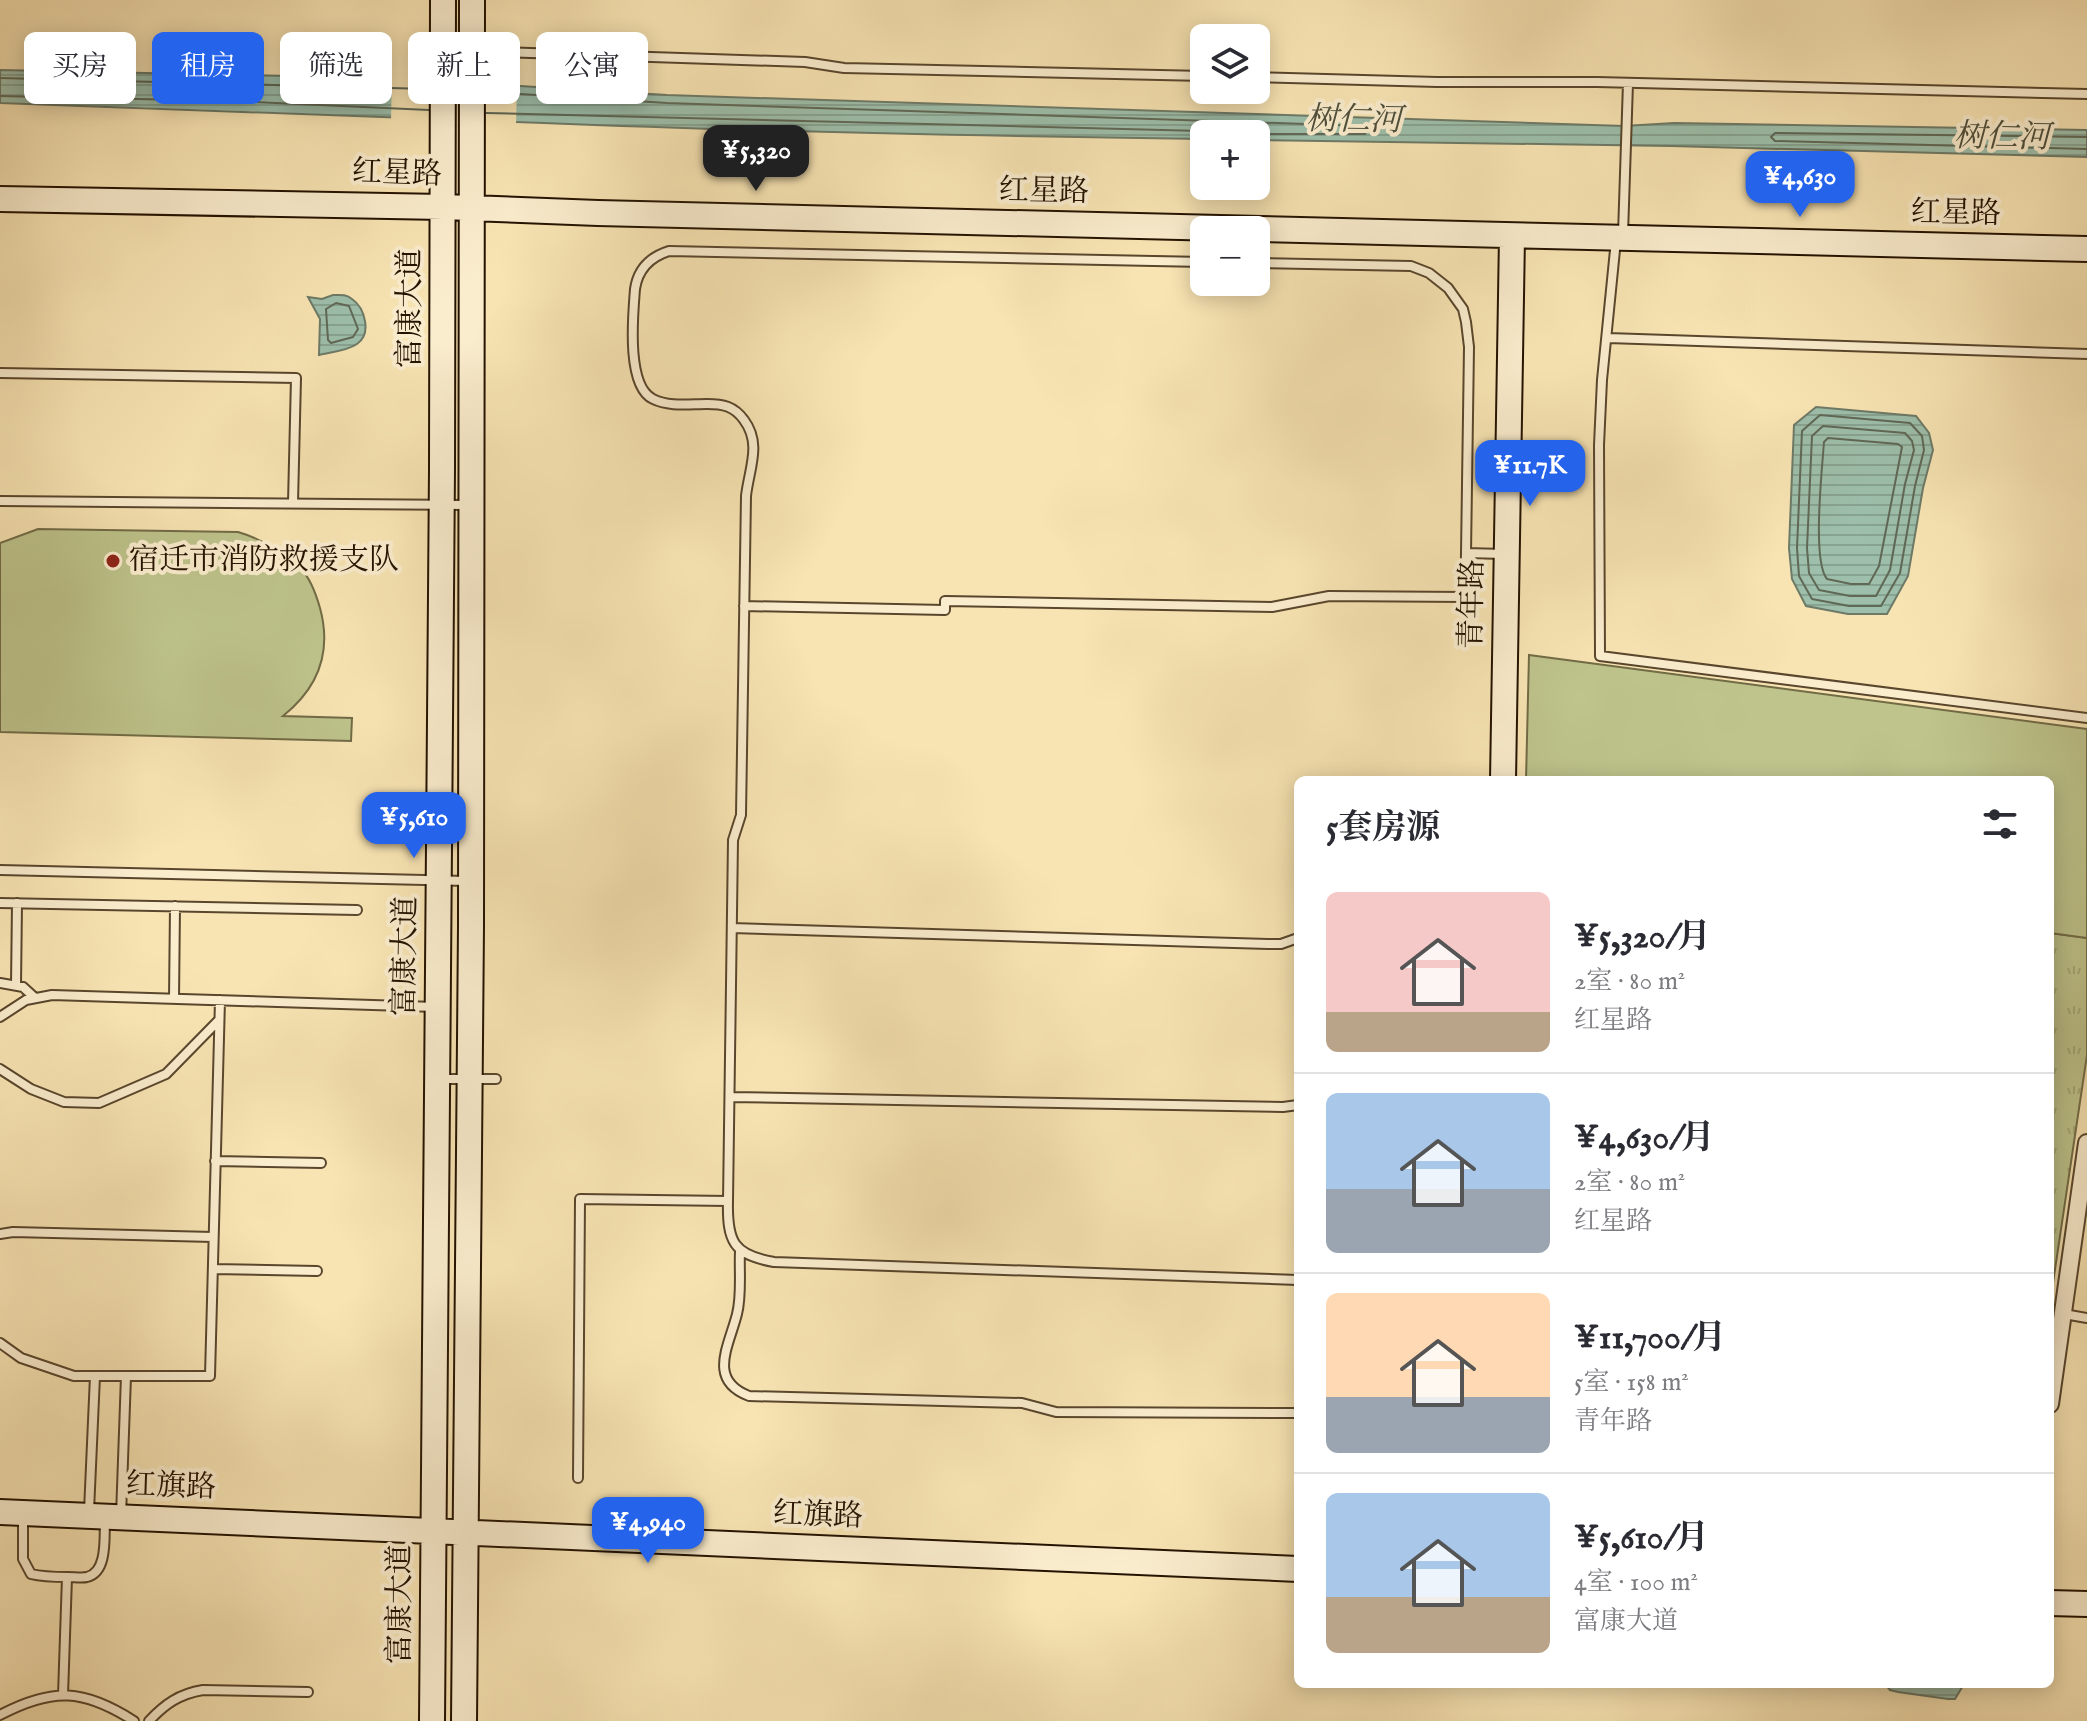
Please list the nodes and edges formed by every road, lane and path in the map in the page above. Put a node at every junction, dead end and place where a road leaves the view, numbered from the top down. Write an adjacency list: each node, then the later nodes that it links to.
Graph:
1 (443, 0): 9 (street, 富康大道)
2 (472, 0): 10 (street, 富康大道)
3 (520, 53): 4 (lane)
4 (1190, 76)
5 (1270, 77): 6 (lane)
6 (1628, 83): 7 (lane); 12 (lane)
7 (2087, 94)
8 (0, 199): 9 (street, 红星路)
9 (443, 207): 10 (street, 红星路); 21 (street, 富康大道)
10 (471, 210): 11 (street, 红星路); 22 (street, 富康大道)
11 (1512, 236): 12 (street, 红星路); 24 (street, 青年路)
12 (1620, 239): 13 (street, 红星路); 16 (lane)
13 (2087, 249)
14 (1190, 262): 25 (lane)
15 (1270, 263): 23 (lane)
16 (1608, 338): 17 (lane); 26 (lane)
17 (2087, 354)
18 (0, 373): 20 (lane)
19 (0, 501): 20 (lane)
20 (293, 503): 21 (lane)
21 (442, 505): 22 (lane); 29 (street, 富康大道)
22 (471, 505): 30 (street, 富康大道)
23 (1466, 553): 24 (lane); 25 (lane)
24 (1505, 554): 27 (street, 青年路)
25 (744, 606): 35 (lane)
26 (2087, 718)
27 (1503, 776)
28 (0, 870): 29 (lane)
29 (438, 880): 30 (lane); 42 (street, 富康大道)
30 (471, 881): 47 (street, 富康大道)
31 (0, 903): 32 (lane)
32 (17, 903): 33 (lane); 38 (lane)
33 (175, 906): 34 (lane); 40 (lane)
34 (357, 910)
35 (732, 928): 36 (lane); 49 (lane)
36 (1294, 939)
37 (0, 983): 38 (lane)
38 (16, 985): 39 (lane)
39 (35, 998): 40 (lane); 43 (lane)
40 (174, 999): 41 (lane)
41 (220, 1000): 42 (lane); 44 (lane)
42 (437, 1007): 46 (street, 富康大道)
43 (0, 1017)
44 (219, 1020): 45 (lane); 52 (lane)
45 (0, 1069)
46 (436, 1079): 47 (lane); 72 (street, 富康大道)
47 (470, 1079): 48 (lane); 73 (street, 富康大道)
48 (496, 1079)
49 (730, 1097): 50 (lane); 55 (lane)
50 (1294, 1105)
51 (2087, 1143): 54 (street)
52 (215, 1161): 53 (lane); 57 (lane)
53 (321, 1163)
54 (2085, 1178): 62 (street)
55 (728, 1201): 58 (lane); 69 (lane)
56 (0, 1234): 57 (lane)
57 (213, 1237): 59 (lane)
58 (740, 1251): 61 (lane); 68 (lane)
59 (213, 1269): 60 (lane); 66 (lane)
60 (317, 1271)
61 (1294, 1280)
62 (2063, 1313): 63 (lane); 67 (street)
63 (2087, 1318)
64 (0, 1343): 65 (lane)
65 (95, 1376): 66 (lane); 71 (lane)
66 (126, 1376): 71 (lane)
67 (2054, 1376)
68 (1294, 1413)
69 (578, 1478)
70 (12, 1513): 71 (street, 红旗路); 75 (lane)
71 (105, 1517): 72 (street, 红旗路); 75 (lane)
72 (433, 1531): 73 (street, 红旗路); 83 (street, 富康大道)
73 (466, 1533): 74 (street, 红旗路); 84 (street, 富康大道)
74 (1294, 1569)
75 (67, 1577): 79 (lane)
76 (2054, 1603): 77 (street)
77 (2087, 1604)
78 (308, 1692): 82 (lane)
79 (63, 1695): 80 (lane); 81 (lane)
80 (0, 1715)
81 (134, 1721)
82 (149, 1721)
83 (432, 1721)
84 (464, 1721)

